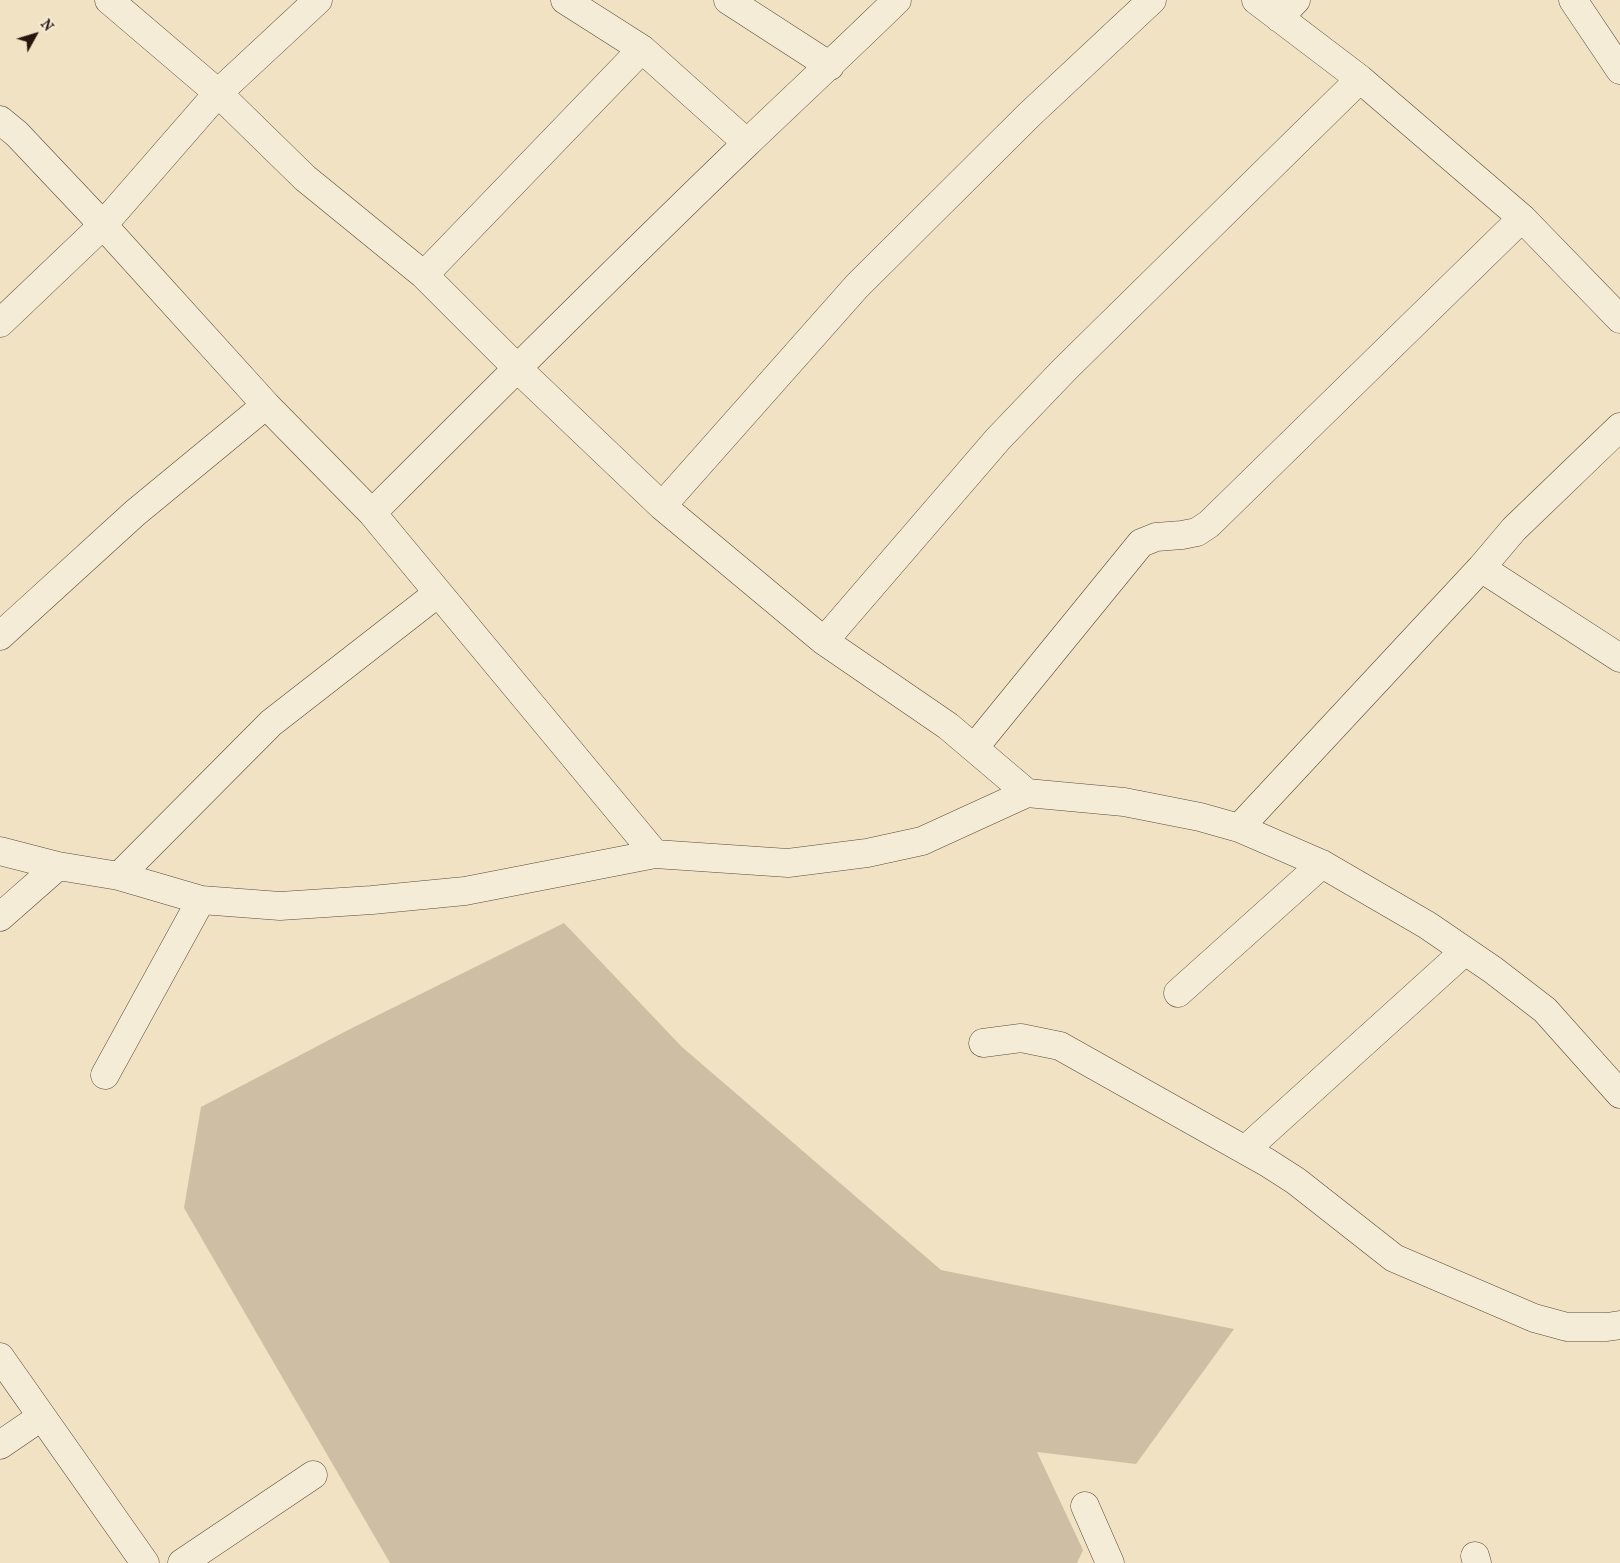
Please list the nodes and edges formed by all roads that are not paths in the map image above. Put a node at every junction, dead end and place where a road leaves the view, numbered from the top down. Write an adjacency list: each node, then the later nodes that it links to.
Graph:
1 (109, 0): 14 (street)
2 (318, 0): 14 (street)
3 (565, 0): 10 (street)
4 (728, 0): 11 (street)
5 (897, 0): 11 (street)
6 (1152, 0): 25 (street)
7 (1256, 0): 9 (street)
8 (1573, 0): 12 (street)
9 (1287, 9): 13 (street)
10 (642, 49): 16 (street); 19 (street)
11 (830, 66): 16 (street)
12 (1620, 70)
13 (1360, 79): 17 (street); 30 (street)
14 (218, 92): 18 (street); 19 (street)
15 (0, 120): 18 (street)
16 (747, 143): 22 (street)
17 (1522, 218): 20 (street); 32 (street)
18 (103, 225): 21 (street); 23 (street)
19 (424, 275): 22 (street)
20 (1620, 319)
21 (0, 323)
22 (517, 368): 25 (street); 26 (street)
23 (266, 406): 26 (street); 29 (street)
24 (1620, 427): 27 (street)
25 (662, 506): 30 (street)
26 (372, 513): 28 (street)
27 (1481, 568): 31 (street); 34 (street)
28 (438, 593): 36 (street); 39 (street)
29 (0, 636)
30 (824, 641): 32 (street)
31 (1620, 658)
32 (974, 748): 33 (street)
33 (1027, 793): 34 (street); 36 (street)
34 (1239, 828): 37 (street)
35 (0, 851): 38 (street)
36 (655, 854): 40 (street)
37 (1322, 864): 42 (street); 43 (street)
38 (58, 866): 39 (street); 41 (street)
39 (119, 876): 40 (street)
40 (201, 900): 45 (street)
41 (0, 917)
42 (1465, 951): 46 (street); 47 (street)
43 (1178, 993)
44 (983, 1043): 47 (street)
45 (105, 1075)
46 (1620, 1094)
47 (1245, 1150): 48 (street)
48 (1620, 1325)
49 (0, 1357): 50 (street)
50 (41, 1418): 51 (street); 54 (street)
51 (0, 1444)
52 (313, 1475): 55 (street)
53 (1085, 1506): 56 (street)
54 (145, 1563)
55 (182, 1563)
56 (1110, 1563)

